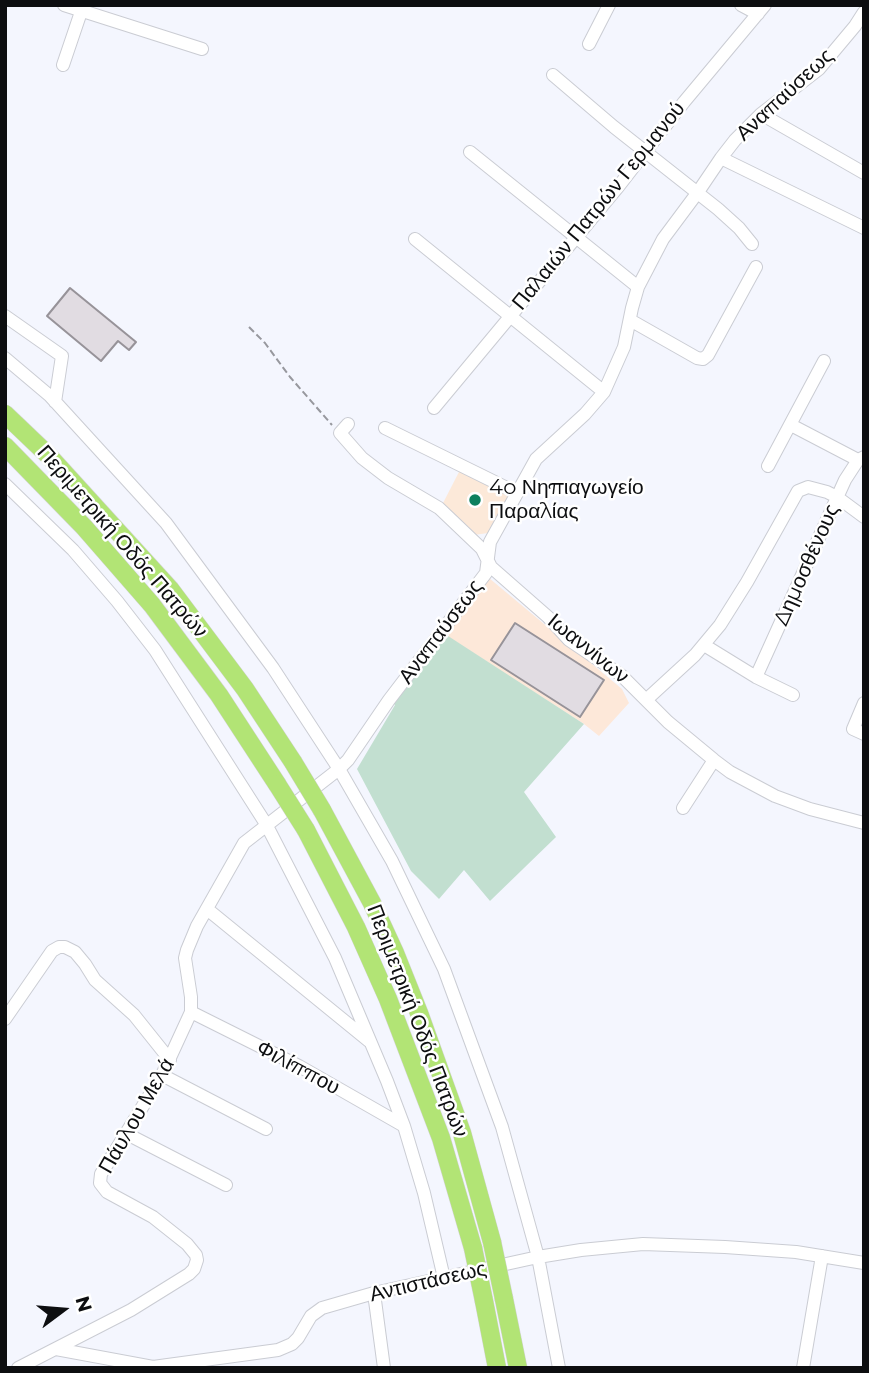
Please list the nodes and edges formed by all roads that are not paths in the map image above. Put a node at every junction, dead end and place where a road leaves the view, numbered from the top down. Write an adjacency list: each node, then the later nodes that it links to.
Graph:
1 (64, 5): 4 (street)
2 (609, 5): 7 (street)
3 (740, 5): 5 (street)
4 (82, 8): 8 (street); 9 (street)
5 (762, 10): 12 (street, Παλαιών Πατρών Γερμανού)
6 (864, 12): 11 (street, Αναπαύσεως)
7 (589, 44)
8 (202, 49)
9 (64, 65)
10 (553, 75): 12 (street)
11 (761, 114): 14 (street, Αναπαύσεως); 15 (street)
12 (646, 151): 16 (street); 18 (street, Παλαιών Πατρών Γερμανού)
13 (470, 152): 18 (street)
14 (721, 158): 16 (street, Αναπαύσεως); 17 (street)
15 (864, 173)
16 (698, 192): 20 (street); 22 (street, Αναπαύσεως)
17 (864, 228)
18 (577, 237): 22 (street); 24 (street, Παλαιών Πατρών Γερμανού)
19 (415, 239): 24 (street)
20 (752, 244)
21 (756, 267): 25 (street)
22 (638, 287): 25 (street, Αναπαύσεως)
23 (5, 316): 29 (street)
24 (510, 316): 28 (street); 30 (street, Παλαιών Πατρών Γερμανού)
25 (630, 320): 28 (street, Αναπαύσεως)
26 (5, 358): 29 (street)
27 (824, 361): 32 (street)
28 (604, 392): 39 (street, Αναπαύσεως)
29 (55, 402): 50 (street)
30 (434, 408)
31 (5, 414): 73 (highway, Περιμετρική Οδός Πατρών, bridge)
32 (791, 425): 36 (street); 37 (street)
33 (344, 428): 42 (street, Ιωαννίνων)
34 (385, 428): 39 (street)
35 (5, 446): 72 (highway, Περιμετρική Οδός Πατρών, bridge)
36 (861, 459): 40 (street, Δημοσθένους)
37 (768, 466)
38 (5, 484): 53 (street)
39 (517, 493): 42 (street, Αναπαύσεως)
40 (837, 497): 41 (street); 43 (street); 44 (street, Δημοσθένους)
41 (864, 517)
42 (487, 560): 46 (street, Ιωαννίνων); 50 (street, Αναπαύσεως)
43 (704, 645): 44 (street); 46 (street)
44 (756, 677): 45 (street)
45 (793, 695)
46 (646, 700): 49 (street, Ιωαννίνων)
47 (864, 703): 48 (street)
48 (858, 731)
49 (714, 760): 51 (street); 52 (street, Ιωαννίνων)
50 (339, 769): 53 (street, Αναπαύσεως); 65 (street)
51 (683, 808)
52 (864, 823)
53 (266, 824): 54 (street, Πάυλου Μελά); 57 (street)
54 (207, 909): 55 (street, Πάυλου Μελά); 57 (street)
55 (191, 1012): 58 (street, Πάυλου Μελά); 60 (street, Φιλίππου)
56 (5, 1019): 58 (street)
57 (371, 1042): 60 (street)
58 (170, 1060): 59 (street, Πάυλου Μελά)
59 (162, 1075): 61 (street); 62 (street, Πάυλου Μελά)
60 (404, 1126): 67 (street)
61 (267, 1129)
62 (127, 1134): 63 (street); 69 (street, Πάυλου Μελά)
63 (226, 1185)
64 (822, 1256): 65 (street, Αντιστάσεως); 66 (street, Αντιστάσεως); 75 (street)
65 (538, 1257): 67 (street, Αντιστάσεως); 74 (street)
66 (864, 1263)
67 (444, 1278): 68 (street, Αντιστάσεως)
68 (374, 1293): 69 (street, Αντιστάσεως); 71 (street)
69 (56, 1349): 70 (street)
70 (18, 1368)
71 (384, 1368)
72 (497, 1368)
73 (518, 1368)
74 (559, 1368)
75 (803, 1368)

